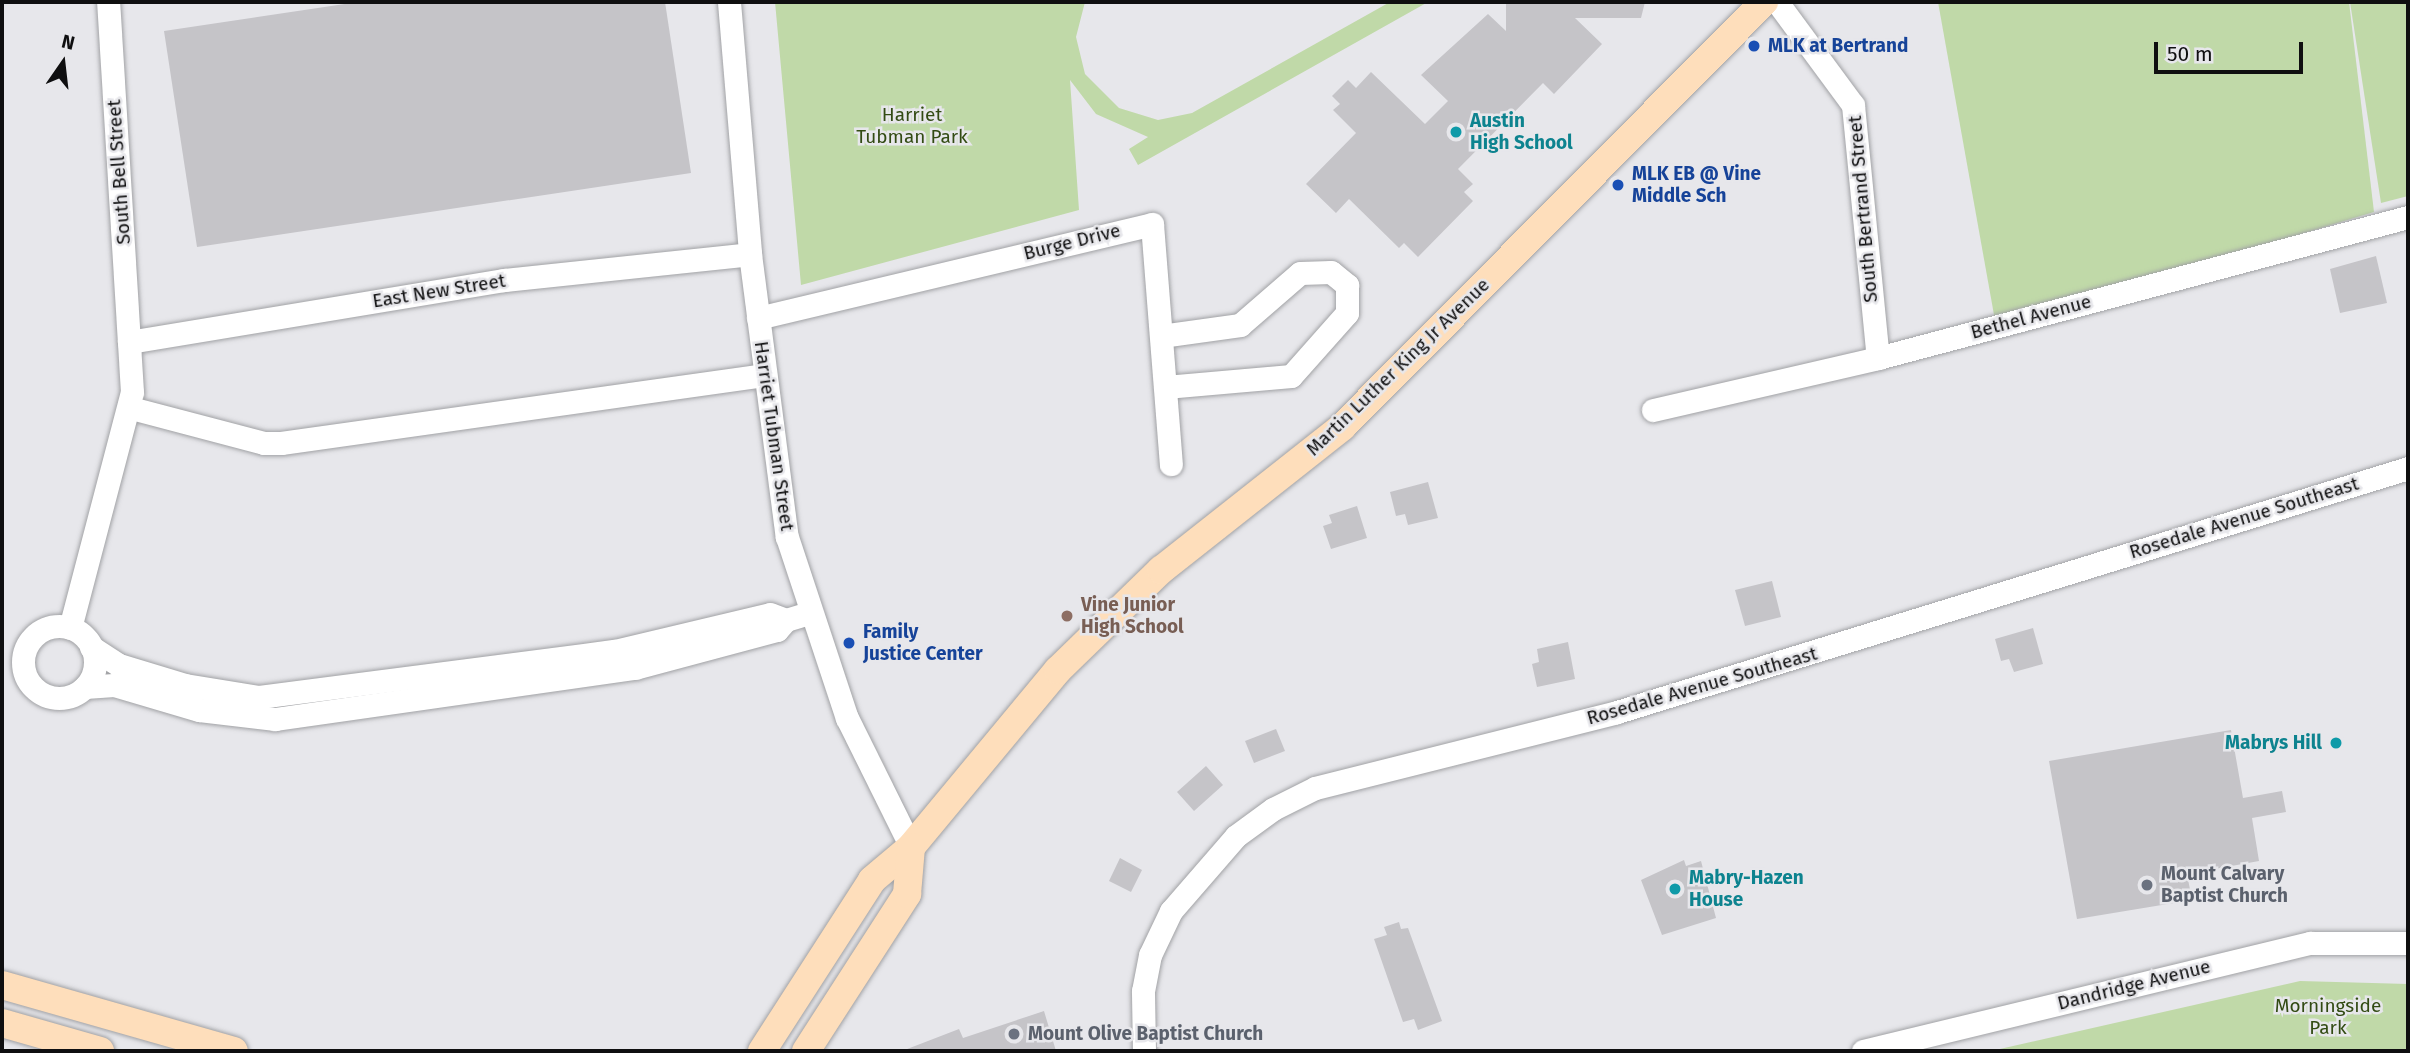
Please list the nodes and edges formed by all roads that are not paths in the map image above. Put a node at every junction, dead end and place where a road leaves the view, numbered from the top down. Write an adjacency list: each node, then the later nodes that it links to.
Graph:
1 (108, 2): 9 (street, South Bell Street)
2 (729, 2): 6 (street, Harriet Tubman Street)
3 (1765, 2): 22 (main road, Martin Luther King Jr Avenue)
4 (1777, 2): 10 (street, South Bertrand Street)
5 (2408, 217): 10 (street, Bethel Avenue)
6 (750, 254): 7 (street, Harriet Tubman Street); 9 (street, East New Street)
7 (758, 318): 8 (street, Burge Drive); 11 (street, Harriet Tubman Street)
8 (1161, 336): 12 (street, Burge Drive); 12 (street)
9 (130, 342): 13 (street, South Bell Street)
10 (1878, 358): 14 (street, Bethel Avenue)
11 (765, 375): 13 (street); 17 (street, Harriet Tubman Street)
12 (1165, 387): 15 (street, Burge Drive)
13 (131, 408): 19 (street, South Bell Street)
14 (1653, 410)
15 (1171, 464)
16 (2408, 468): 30 (street, Rosedale Avenue Southeast)
17 (809, 613): 18 (street); 22 (street, Harriet Tubman Street)
18 (786, 620): 20 (street); 21 (street)
19 (70, 628): 20 (street); 21 (street)
20 (92, 647): 21 (street)
21 (85, 687)
22 (911, 847): 28 (main road, Martin Luther King Jr Avenue); 29 (main road)
23 (2408, 943): 31 (street, Dandridge Avenue)
24 (2, 985): 27 (main road)
25 (2, 1023): 26 (main road)
26 (100, 1051)
27 (234, 1051)
28 (762, 1051)
29 (806, 1051)
30 (1144, 1051)
31 (1863, 1051)

